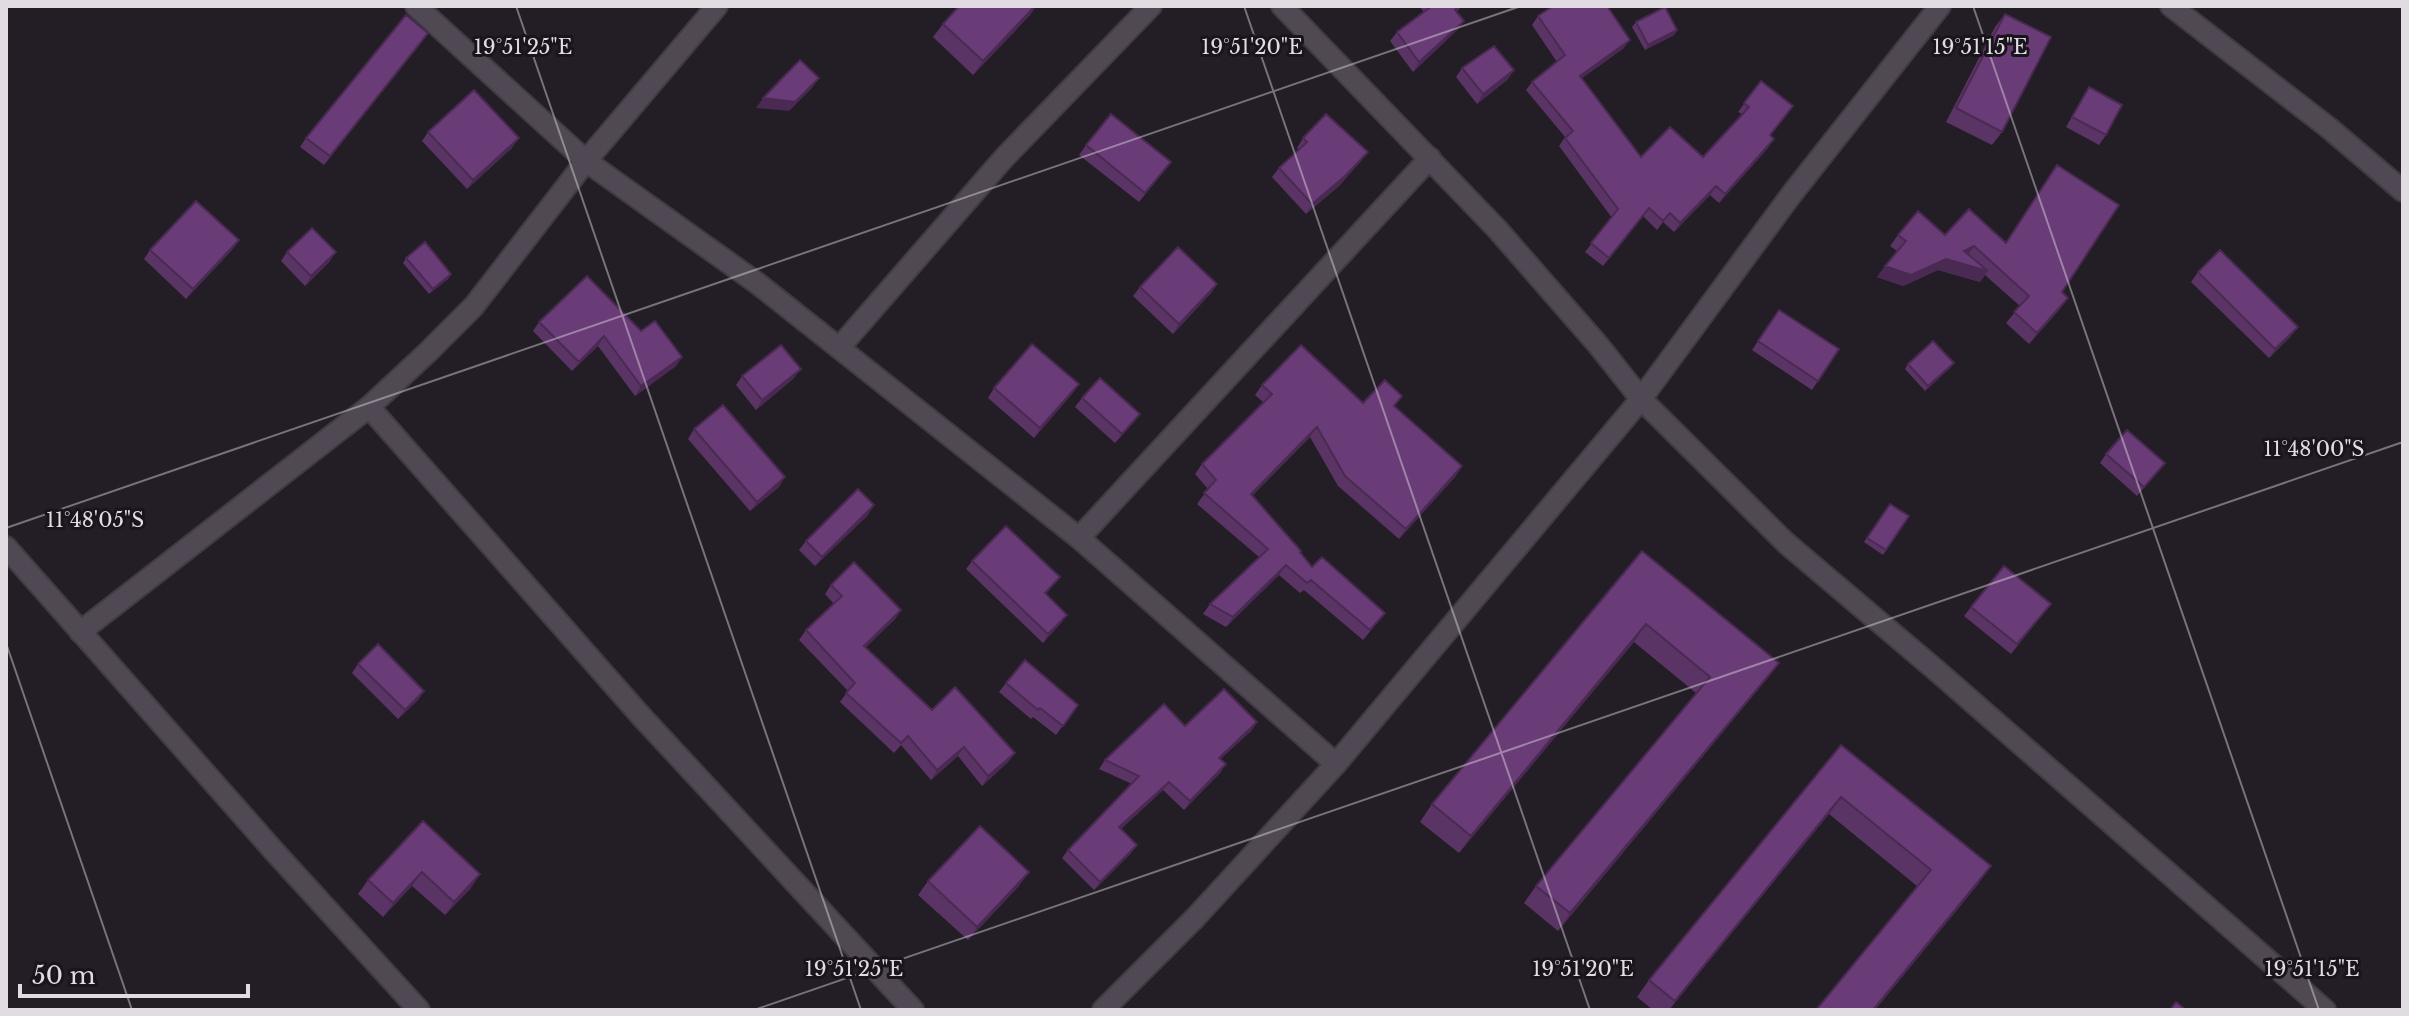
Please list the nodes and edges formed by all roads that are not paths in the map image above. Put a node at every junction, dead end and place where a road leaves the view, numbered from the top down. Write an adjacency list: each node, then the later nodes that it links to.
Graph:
1 (416, 6): 8 (street)
2 (717, 6): 8 (street)
3 (1151, 6): 10 (street)
4 (1282, 6): 7 (street)
5 (1940, 6): 11 (street)
6 (2171, 6): 9 (street)
7 (1430, 158): 11 (street); 13 (street)
8 (586, 161): 10 (street); 12 (street)
9 (2403, 191)
10 (839, 348): 13 (street)
11 (1641, 399): 16 (street); 20 (street)
12 (369, 407): 15 (street); 18 (street)
13 (1079, 538): 16 (street)
14 (6, 547): 15 (street)
15 (80, 632): 17 (street)
16 (1336, 764): 19 (street)
17 (419, 1010)
18 (913, 1010)
19 (1103, 1010)
20 (2325, 1010)

